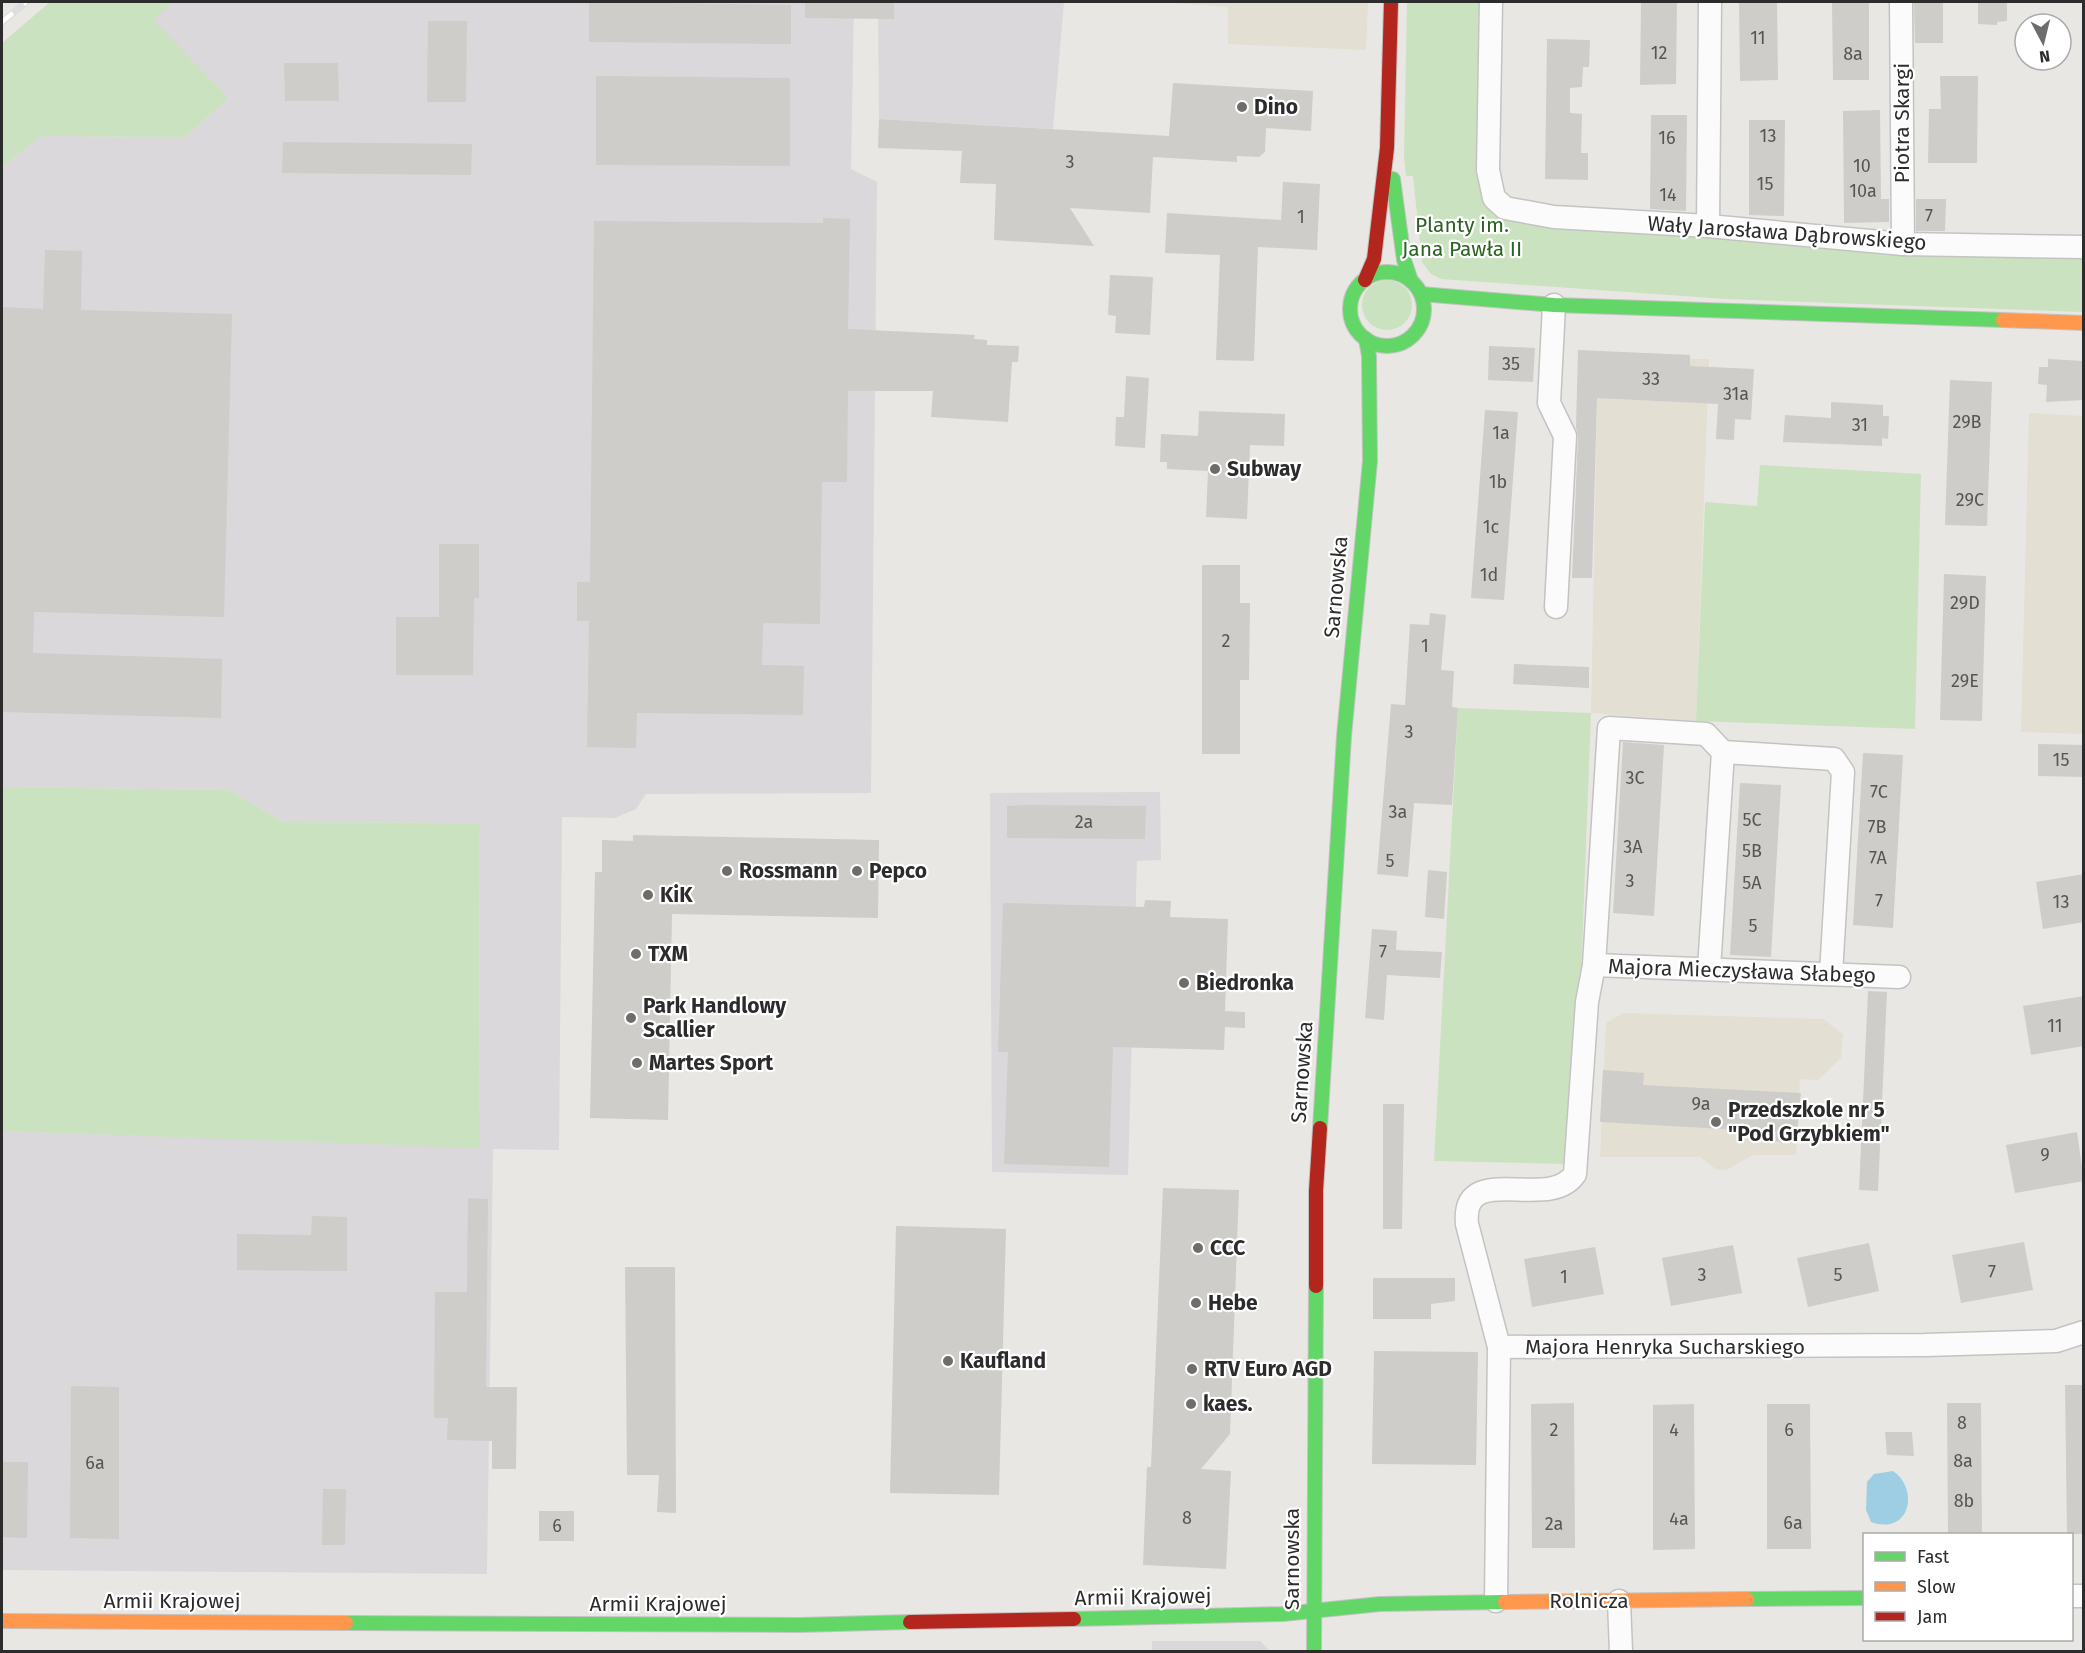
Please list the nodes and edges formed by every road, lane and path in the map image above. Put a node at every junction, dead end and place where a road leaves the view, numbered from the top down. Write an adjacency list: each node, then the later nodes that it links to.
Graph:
1 (1391, 2): 5 (street)
2 (1491, 2): 6 (street, Wały Jarosława Dąbrowskiego)
3 (1710, 2): 6 (street)
4 (1901, 2): 7 (street, Piotra Skargi)
5 (1387, 148): 9 (street); 10 (street)
6 (1708, 226): 7 (street, Wały Jarosława Dąbrowskiego)
7 (1903, 244): 8 (street, Wały Jarosława Dąbrowskiego)
8 (2084, 247)
9 (1365, 280): 10 (street); 16 (street)
10 (1411, 281): 11 (street)
11 (1421, 294): 12 (street); 17 (street)
12 (1503, 302): 13 (street); 14 (street)
13 (1554, 305): 15 (street); 21 (street)
14 (1468, 312)
15 (2084, 323)
16 (1366, 339): 17 (street); 20 (street, Sarnowska)
17 (1397, 345): 18 (street)
18 (1392, 360)
19 (1384, 396): 20 (street, Sarnowska)
20 (1370, 461): 32 (street, Sarnowska)
21 (1556, 607)
22 (1723, 752): 23 (street); 24 (street); 25 (street)
23 (1594, 965): 24 (street, Majora Mieczysława Słabego); 28 (street, Majora Mieczysława Słabego)
24 (1709, 969): 25 (street, Majora Mieczysława Słabego)
25 (1830, 974): 26 (street, Majora Mieczysława Słabego)
26 (1899, 977)
27 (2084, 1332): 28 (street, Majora Henryka Sucharskiego)
28 (1499, 1347): 30 (street, Majora Henryka Sucharskiego)
29 (1863, 1598): 31 (street, Rolnicza)
30 (1496, 1601): 31 (street, Rolnicza); 32 (street, Rolnicza)
31 (1619, 1601): 35 (street)
32 (1313, 1610): 33 (street, Armii Krajowej); 34 (street, Sarnowska)
33 (2, 1621)
34 (1314, 1652)
35 (1621, 1652)

